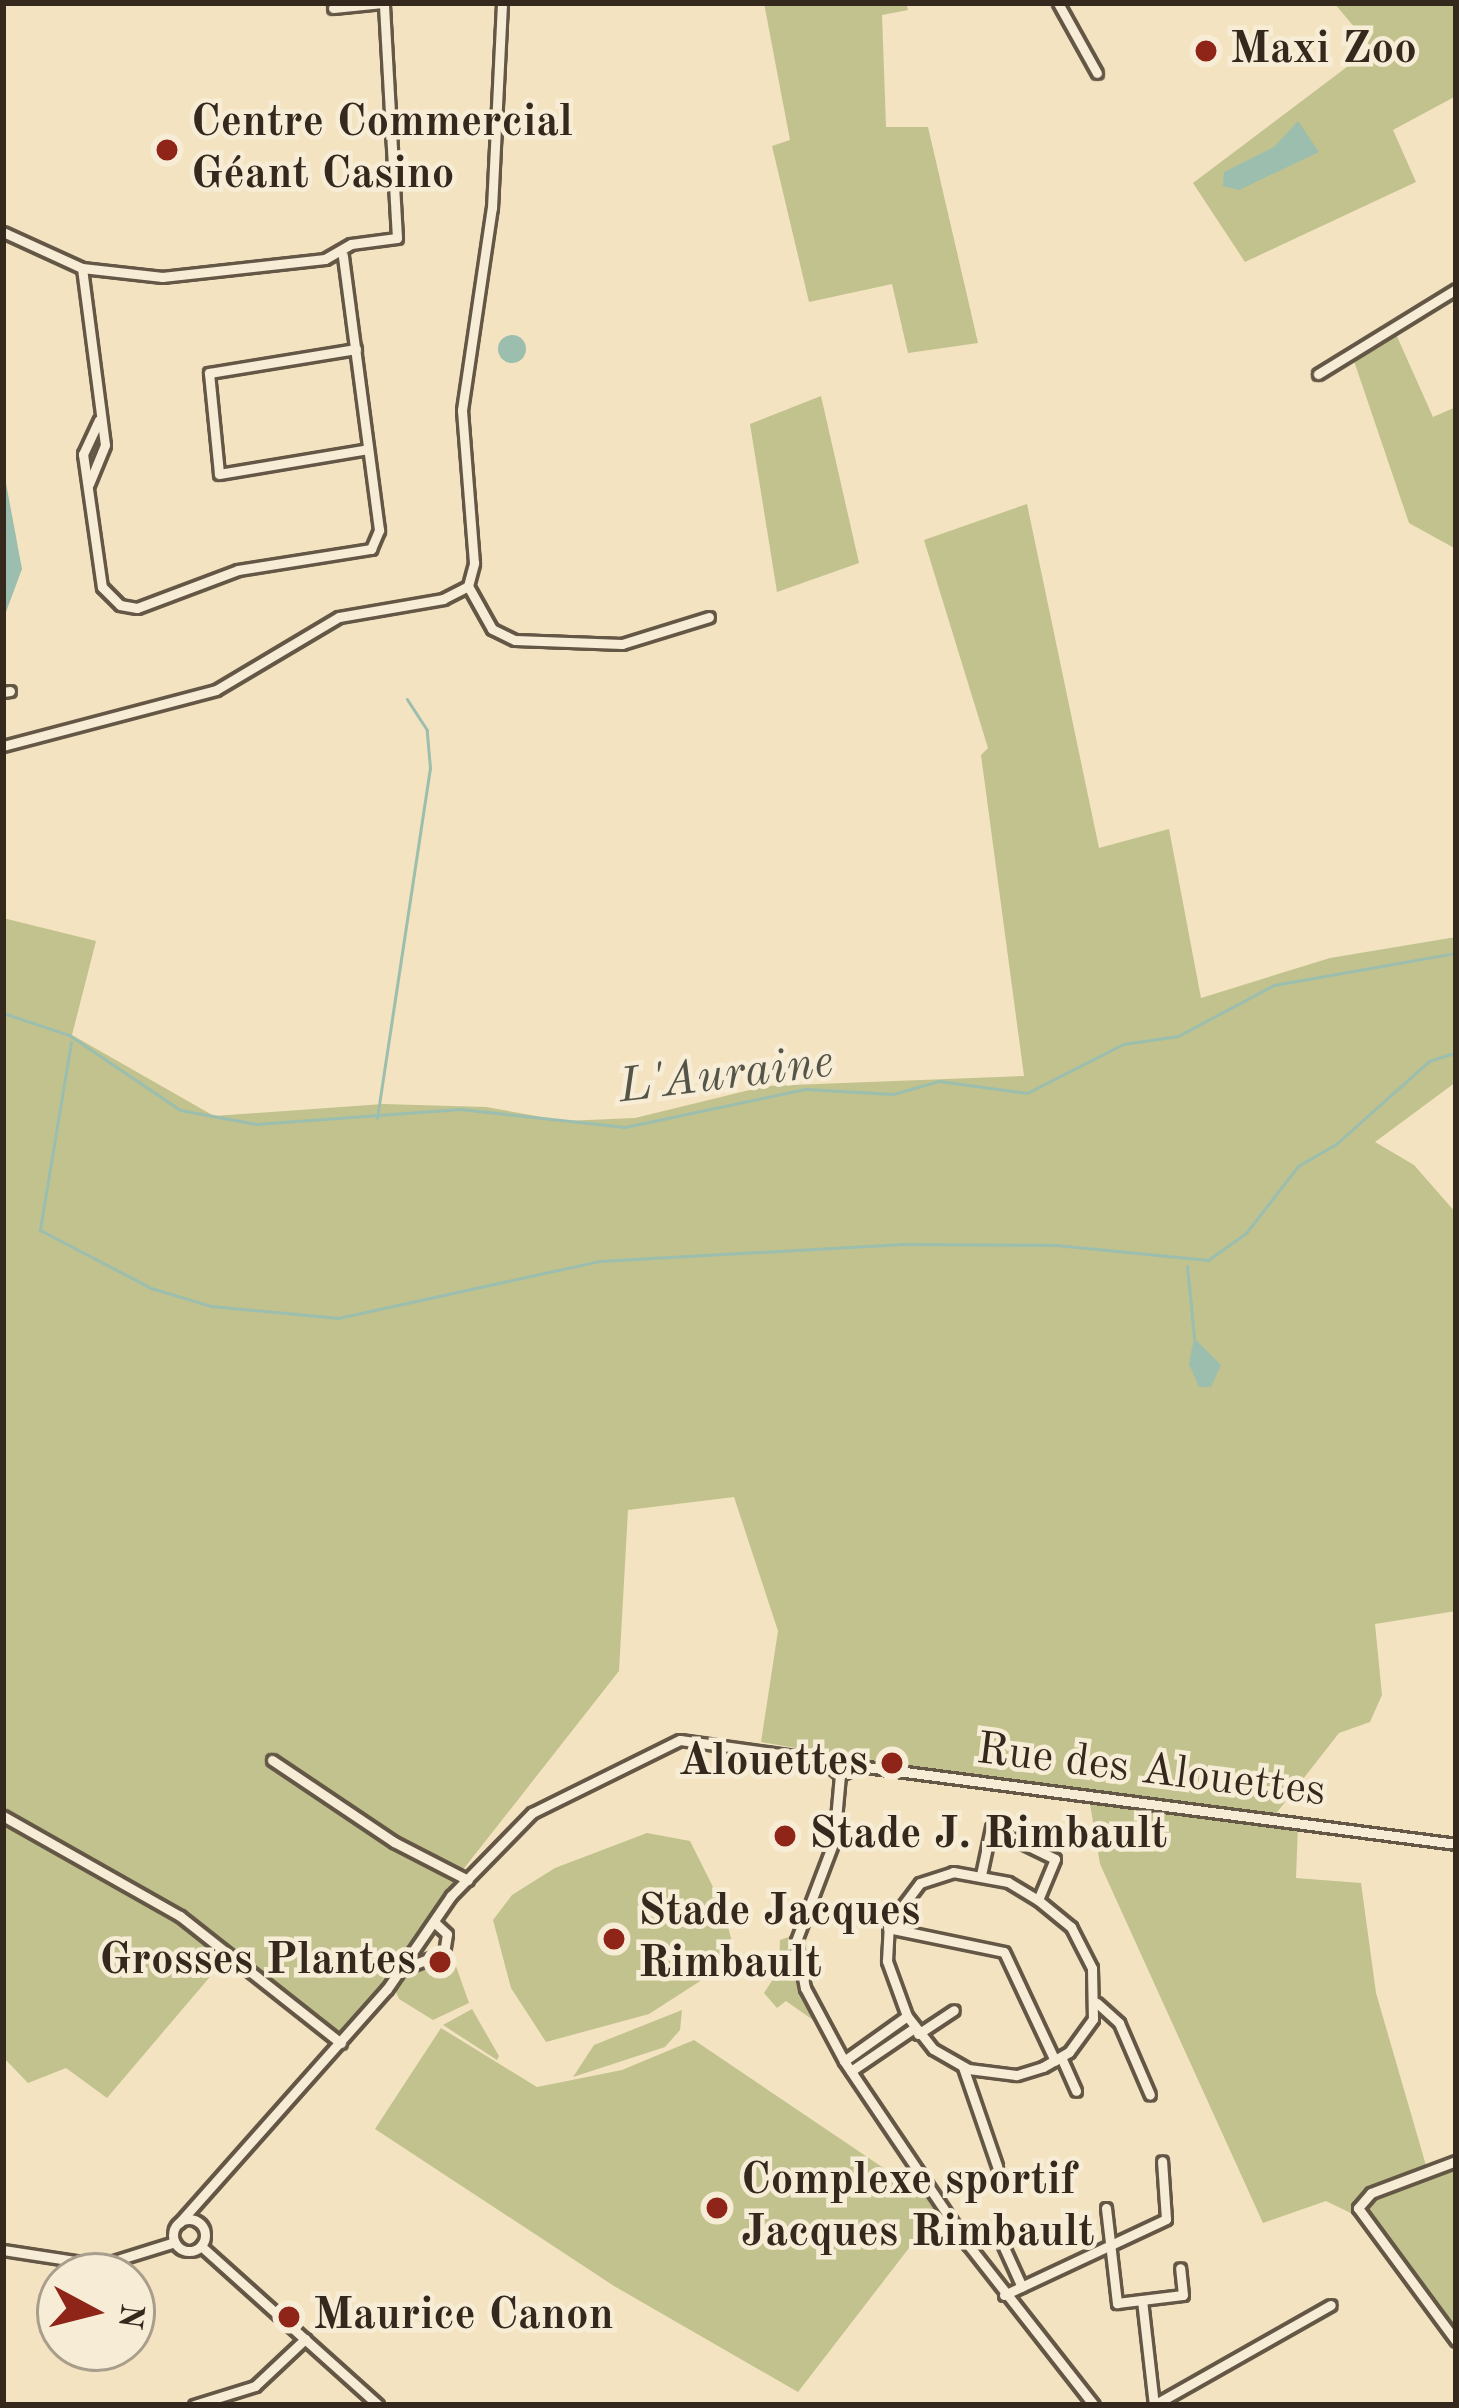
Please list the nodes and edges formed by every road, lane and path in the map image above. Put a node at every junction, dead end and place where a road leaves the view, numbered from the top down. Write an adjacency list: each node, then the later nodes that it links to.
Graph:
1 (383, 3): 4 (street); 7 (street)
2 (502, 3): 15 (street)
3 (1058, 3): 5 (street)
4 (333, 8)
5 (1096, 73)
6 (3, 232): 8 (street)
7 (343, 255): 8 (street); 10 (street)
8 (82, 268): 12 (street)
9 (1456, 289): 11 (street)
10 (356, 350): 13 (street); 13 (street)
11 (1318, 374)
12 (99, 420): 14 (street); 14 (street)
13 (368, 449): 14 (street)
14 (89, 484)
15 (468, 586): 16 (street); 17 (street)
16 (709, 617)
17 (3, 746)
18 (272, 1760): 23 (street)
19 (840, 1775): 21 (street, Rue des Alouettes); 23 (street); 34 (street)
20 (3, 1816): 32 (street)
21 (1456, 1844)
22 (980, 1875): 24 (street); 24 (street); 26 (street)
23 (468, 1880): 25 (street)
24 (1038, 1900): 28 (street)
25 (435, 1923): 27 (street); 27 (street)
26 (888, 1928): 30 (street); 33 (street)
27 (402, 1970): 32 (street)
28 (1097, 2003): 33 (street); 38 (street)
29 (954, 2010): 31 (street)
30 (907, 2016): 31 (street); 34 (street)
31 (916, 2031): 35 (street); 36 (street)
32 (341, 2043): 42 (street)
33 (1058, 2059): 35 (street); 37 (street)
34 (844, 2061): 36 (street)
35 (963, 2067): 41 (street)
36 (851, 2071): 47 (street)
37 (1076, 2091)
38 (1150, 2095)
39 (1162, 2161): 49 (street)
40 (1456, 2161): 57 (street)
41 (997, 2166)
42 (196, 2197): 44 (street); 45 (street)
43 (1106, 2208): 49 (street)
44 (195, 2220): 45 (street); 48 (street)
45 (179, 2223): 46 (street)
46 (176, 2242): 48 (street); 50 (street)
47 (968, 2245): 52 (street); 53 (street)
48 (201, 2246): 56 (street)
49 (1111, 2246): 52 (street); 54 (street)
50 (3, 2250)
51 (1180, 2268): 54 (street)
52 (1022, 2287): 53 (street)
53 (1004, 2295): 60 (street)
54 (1142, 2300): 61 (street)
55 (1331, 2305): 61 (street)
56 (305, 2339): 58 (street); 59 (street)
57 (1456, 2341)
58 (194, 2405)
59 (378, 2405)
60 (1094, 2405)
61 (1154, 2405)

